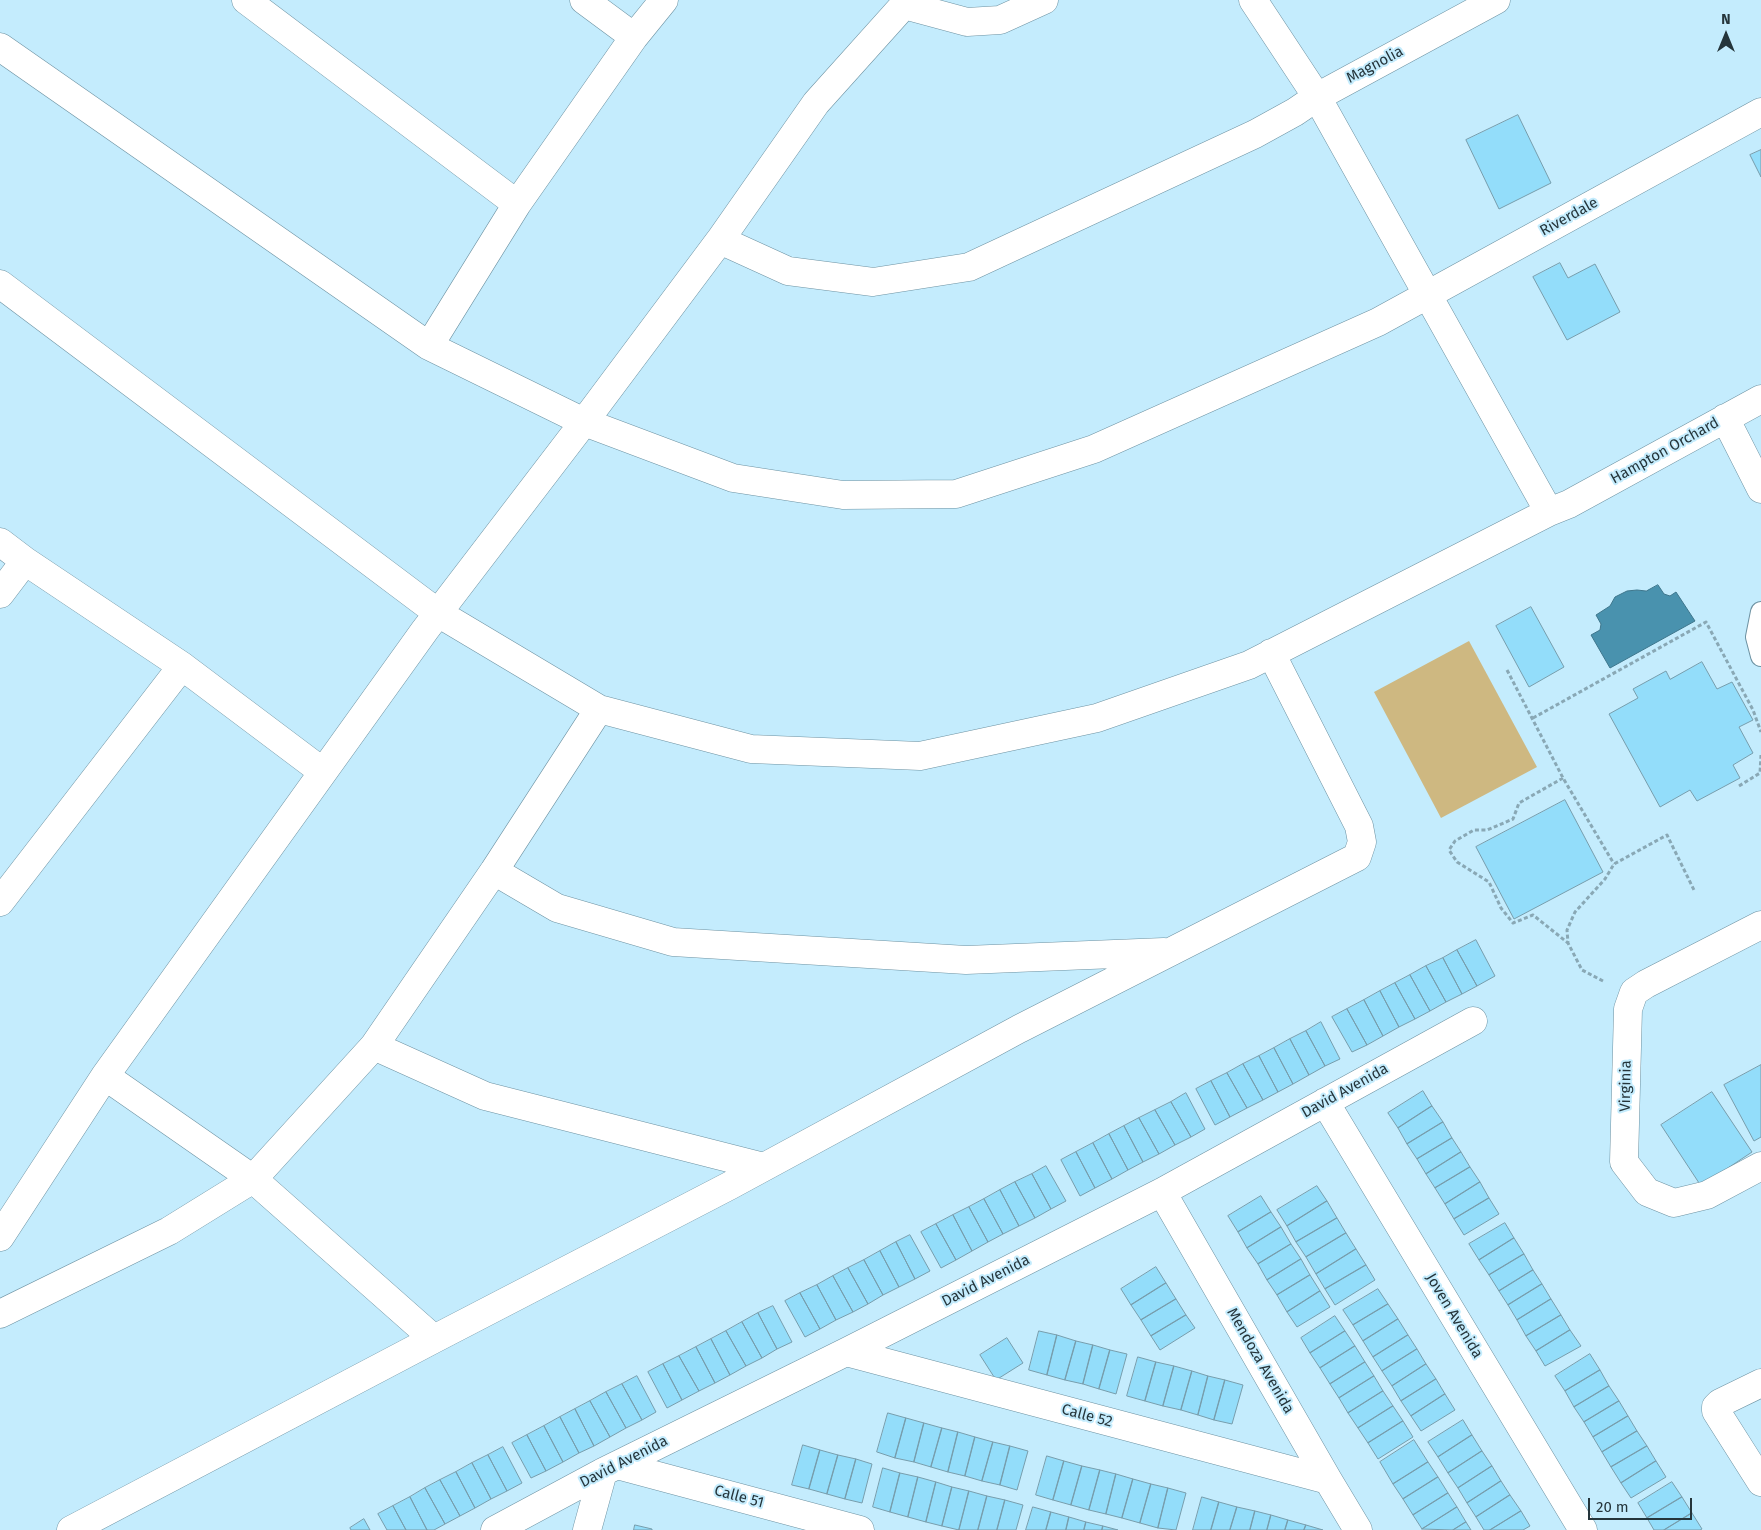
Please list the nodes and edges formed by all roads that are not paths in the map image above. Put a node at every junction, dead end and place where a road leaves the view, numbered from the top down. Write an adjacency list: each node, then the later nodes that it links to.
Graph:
1 (246, 0): 12 (street)
2 (584, 0): 8 (street)
3 (664, 0): 8 (street)
4 (1044, 0): 7 (street)
5 (1253, 0): 10 (street)
6 (1496, 0): 10 (street, Magnolia)
7 (900, 3): 13 (street)
8 (634, 36): 12 (street)
9 (0, 47): 16 (street, Riverdale)
10 (1317, 97): 13 (street, Magnolia); 15 (street)
11 (1761, 112): 15 (street, Riverdale)
12 (517, 204): 16 (street)
13 (720, 240): 19 (street)
14 (0, 284): 26 (street, Hampton Orchard)
15 (1427, 295): 19 (street, Riverdale); 21 (street)
16 (429, 346): 19 (street, Riverdale)
17 (1761, 399): 18 (street, Hampton Orchard)
18 (1725, 418): 20 (street); 21 (street, Hampton Orchard)
19 (584, 422): 26 (street)
20 (1761, 489)
21 (1559, 508): 27 (street, Hampton Orchard)
22 (0, 542): 23 (street)
23 (26, 561): 24 (street); 29 (street)
24 (0, 594)
25 (1761, 612): 28 (lane)
26 (438, 613): 30 (street, Hampton Orchard); 31 (street)
27 (1271, 653): 30 (street, Hampton Orchard); 35 (street)
28 (1761, 656)
29 (182, 666): 31 (street); 33 (street)
30 (599, 709): 32 (street)
31 (323, 772): 38 (street)
32 (494, 871): 35 (street); 37 (street)
33 (0, 902)
34 (1761, 925): 40 (street, Virginia)
35 (1172, 952): 41 (street)
36 (1473, 1021): 39 (street, David Avenida)
37 (374, 1046): 41 (street); 42 (street)
38 (104, 1076): 42 (street); 44 (street)
39 (1325, 1102): 43 (street, David Avenida); 57 (street, Joven Avenida)
40 (1761, 1166)
41 (764, 1167): 46 (street)
42 (253, 1179): 45 (street); 46 (street)
43 (1162, 1192): 47 (street, David Avenida); 50 (street, Mendoza Avenida)
44 (0, 1237)
45 (0, 1314)
46 (434, 1339): 52 (street)
47 (846, 1352): 49 (street, David Avenida); 50 (street, Calle 52)
48 (1761, 1383): 51 (street)
49 (610, 1468): 53 (street, David Avenida); 54 (street); 55 (street, Calle 51)
50 (1328, 1480): 56 (street, Mendoza Avenida)
51 (1761, 1482)
52 (71, 1530)
53 (494, 1530)
54 (587, 1530)
55 (860, 1530)
56 (1358, 1530)
57 (1583, 1530)

